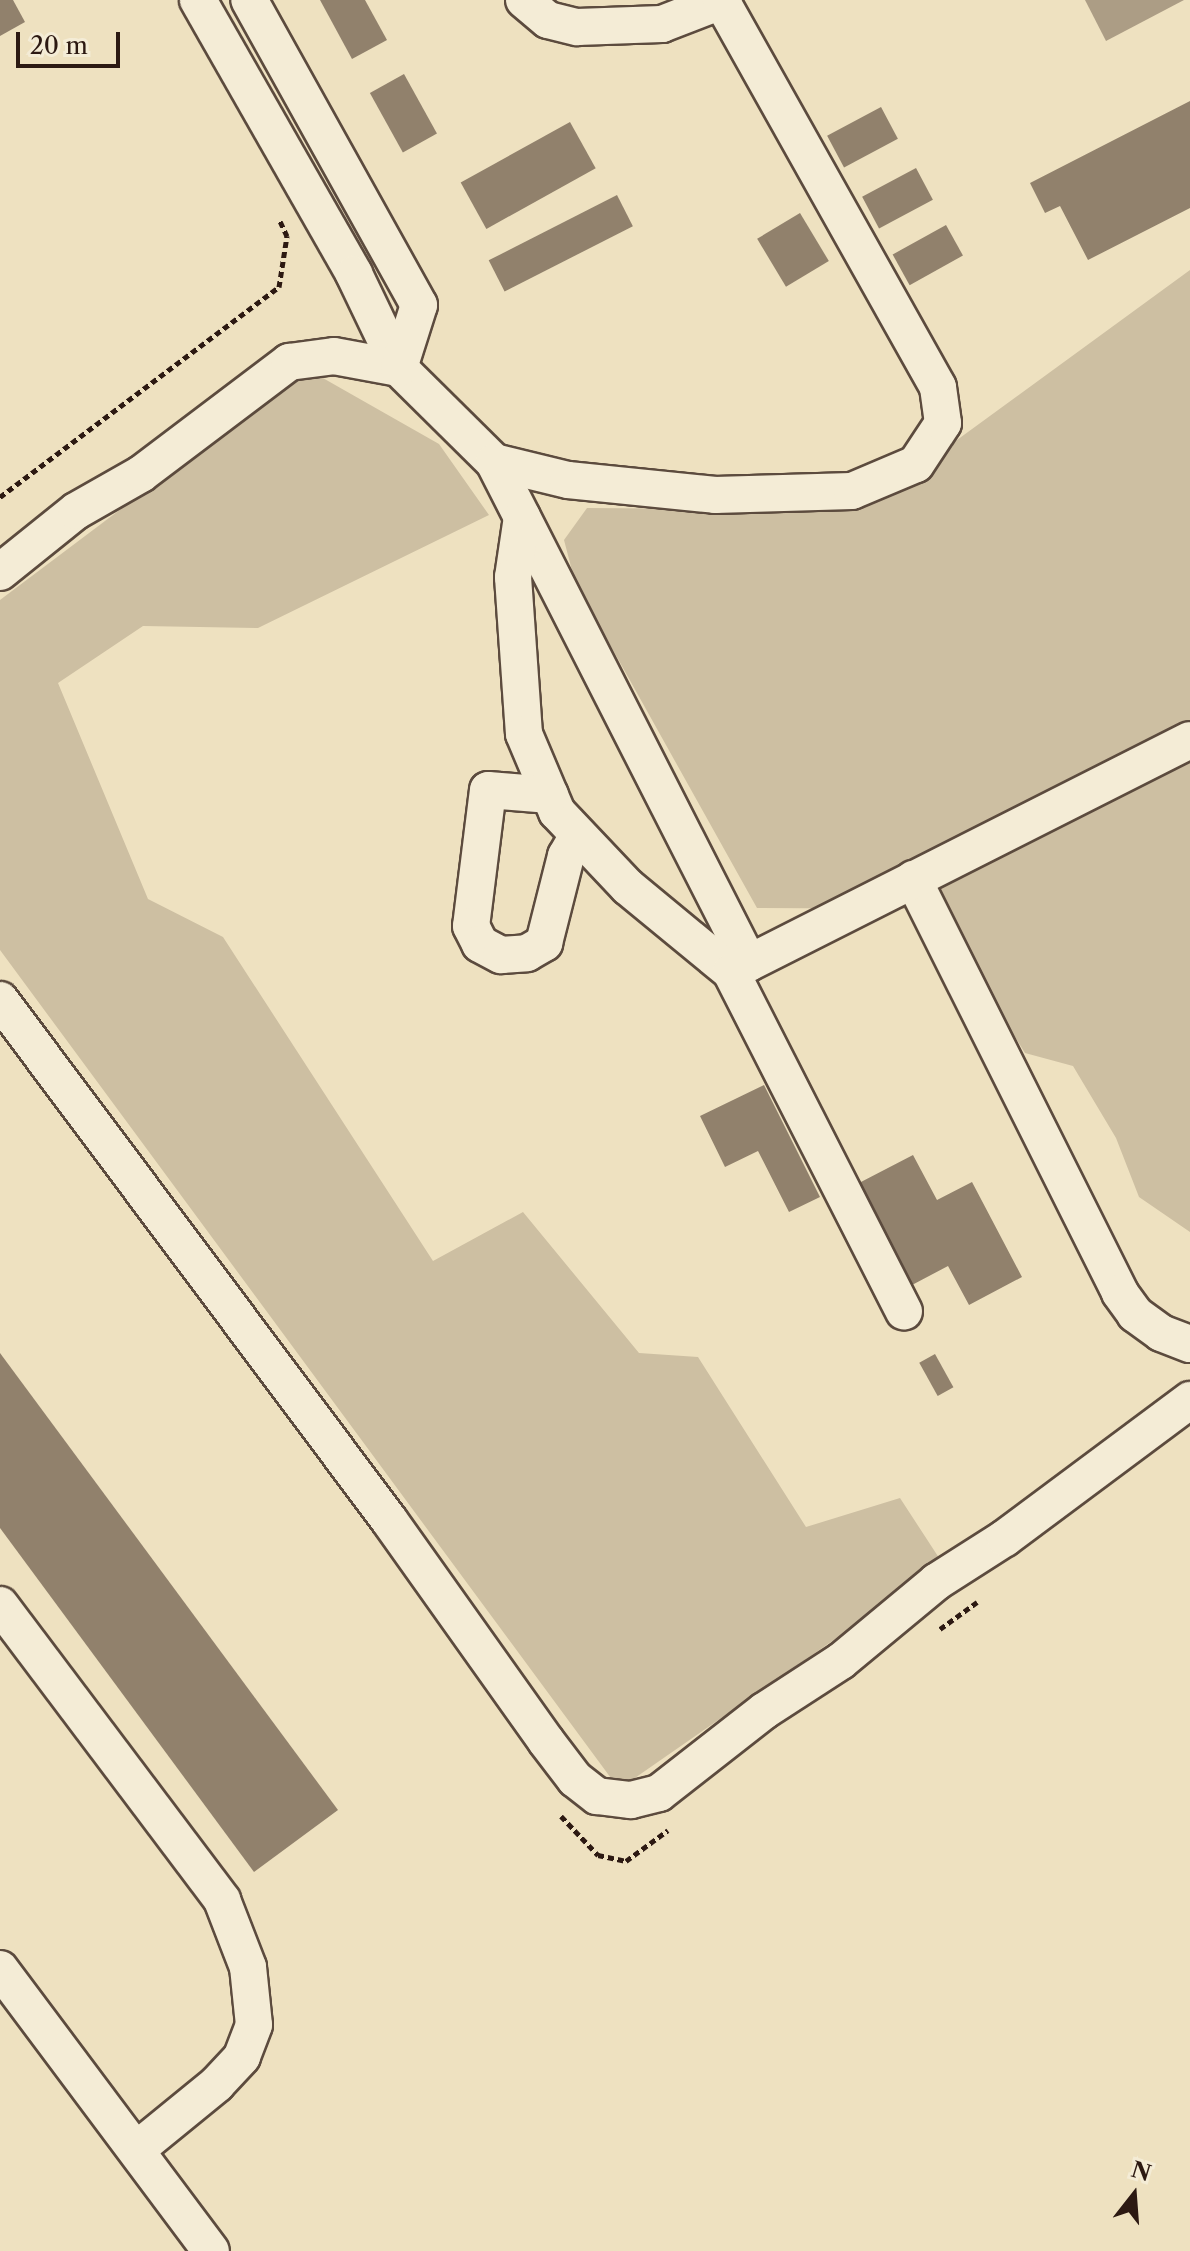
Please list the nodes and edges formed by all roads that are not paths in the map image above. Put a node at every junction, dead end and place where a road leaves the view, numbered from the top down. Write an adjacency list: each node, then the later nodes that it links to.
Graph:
1 (198, 0): 5 (lane)
2 (249, 0): 5 (lane)
3 (524, 0): 4 (lane)
4 (722, 0): 6 (lane)
5 (399, 368): 6 (lane); 8 (lane)
6 (494, 462): 7 (lane)
7 (522, 517): 10 (lane); 13 (lane)
8 (0, 572)
9 (1190, 740): 12 (lane)
10 (550, 795): 11 (lane); 11 (lane)
11 (578, 835): 13 (lane)
12 (913, 879): 13 (lane); 16 (lane)
13 (740, 968): 15 (lane)
14 (0, 1000): 17 (lane)
15 (904, 1311)
16 (1190, 1344)
17 (1190, 1400)
18 (0, 1605): 20 (lane)
19 (0, 1969): 20 (lane)
20 (136, 2150): 21 (lane)
21 (211, 2251)

